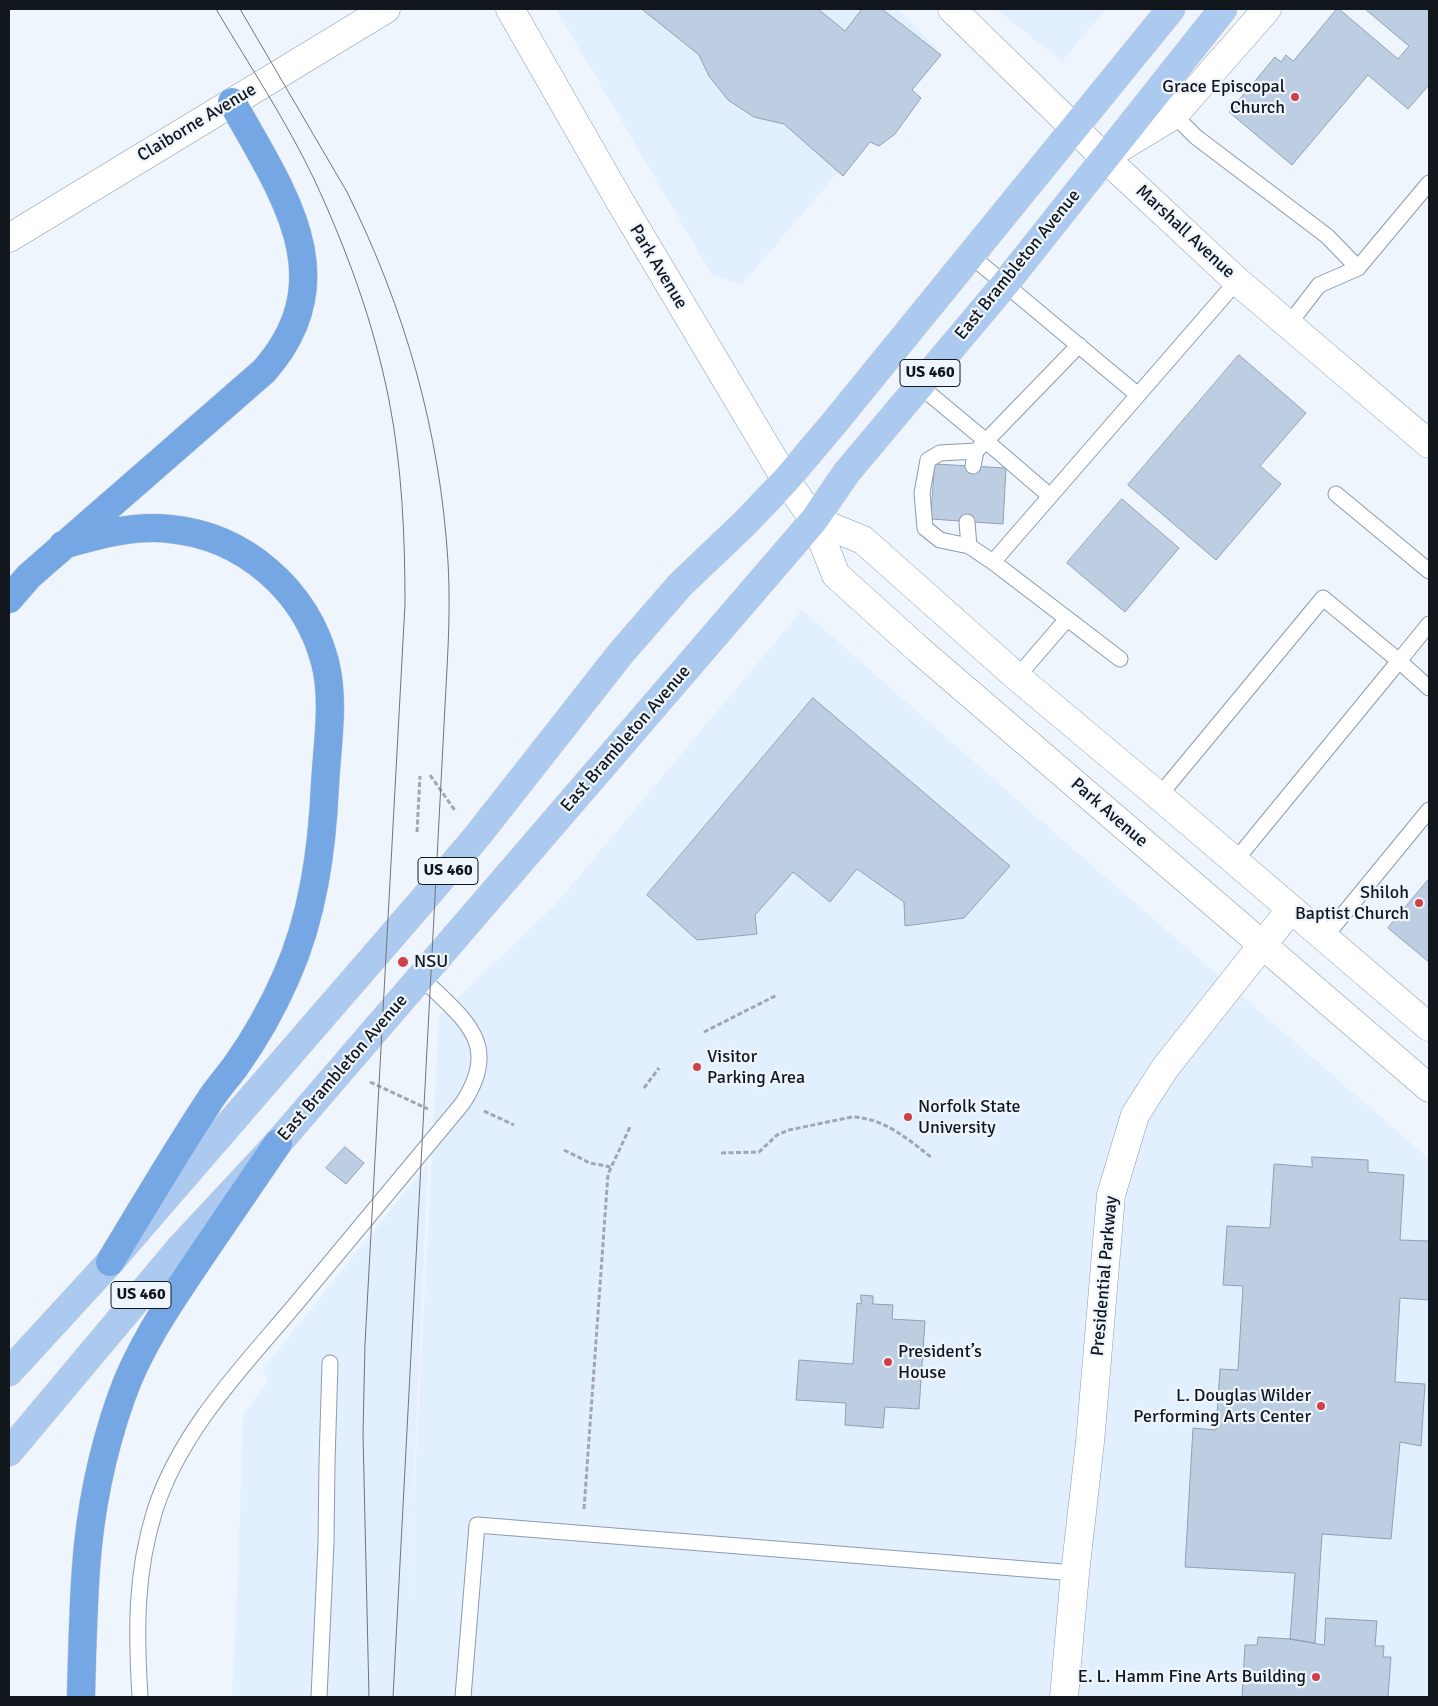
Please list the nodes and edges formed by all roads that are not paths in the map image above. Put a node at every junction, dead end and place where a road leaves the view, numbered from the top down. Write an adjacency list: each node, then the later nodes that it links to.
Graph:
1 (386, 9): 7 (main road, Claiborne Avenue)
2 (510, 9): 24 (main road, Park Avenue)
3 (952, 9): 9 (main road, Marshall Avenue)
4 (1171, 9): 9 (main road, US 460)
5 (1223, 9): 10 (main road, East Brambleton Avenue / US 460)
6 (1267, 9): 8 (main road)
7 (232, 102): 12 (main road, Claiborne Avenue); 29 (highway)
8 (1174, 115): 10 (main road); 14 (lane)
9 (1075, 128): 10 (main road, Marshall Avenue); 13 (main road, US 460)
10 (1104, 157): 15 (main road, Marshall Avenue); 16 (main road, East Brambleton Avenue / US 460)
11 (1429, 183): 14 (lane)
12 (9, 238)
13 (970, 256): 16 (lane); 24 (main road, US 460)
14 (1358, 268): 17 (lane)
15 (1237, 281): 17 (main road, Marshall Avenue); 20 (lane)
16 (1005, 284): 18 (lane); 19 (main road, East Brambleton Avenue / US 460)
17 (1288, 324): 21 (main road, Marshall Avenue)
18 (1079, 345): 20 (lane); 22 (lane)
19 (920, 386): 22 (lane); 27 (main road, East Brambleton Avenue / US 460)
20 (1138, 395): 26 (lane)
21 (1429, 444)
22 (981, 446): 23 (lane); 26 (lane); 30 (lane)
23 (973, 466)
24 (786, 480): 27 (main road, Park Avenue); 50 (main road, US 460)
25 (1336, 494): 32 (lane)
26 (1050, 496): 31 (lane)
27 (814, 520): 38 (main road); 45 (main road, Park Avenue); 46 (main road, East Brambleton Avenue / US 460)
28 (967, 522): 30 (lane)
29 (64, 545): 33 (highway); 50 (highway)
30 (969, 546): 31 (lane)
31 (993, 562): 34 (lane)
32 (1429, 571)
33 (9, 599)
34 (1067, 619): 36 (lane); 38 (lane)
35 (1429, 624): 37 (lane)
36 (1120, 659)
37 (1399, 661): 39 (lane); 40 (lane); 42 (lane)
38 (1017, 677): 40 (main road)
39 (1429, 688)
40 (1159, 796): 42 (main road)
41 (1429, 810): 44 (lane)
42 (1235, 861): 43 (main road)
43 (1291, 909): 44 (main road); 45 (main road, Presidential Parkway)
44 (1324, 938): 47 (main road)
45 (1262, 944): 48 (main road, Park Avenue); 54 (main road, Presidential Parkway)
46 (422, 978): 49 (main road, East Brambleton Avenue / US 460); 56 (lane)
47 (1429, 1027)
48 (1429, 1088)
49 (278, 1143): 53 (main road, East Brambleton Avenue / US 460); 55 (highway)
50 (110, 1262): 52 (main road, US 460)
51 (330, 1362): 57 (lane)
52 (9, 1372)
53 (9, 1452)
54 (1075, 1573): 58 (lane); 59 (main road, Presidential Parkway)
55 (81, 1697)
56 (140, 1697)
57 (320, 1697)
58 (463, 1697)
59 (1064, 1697)

